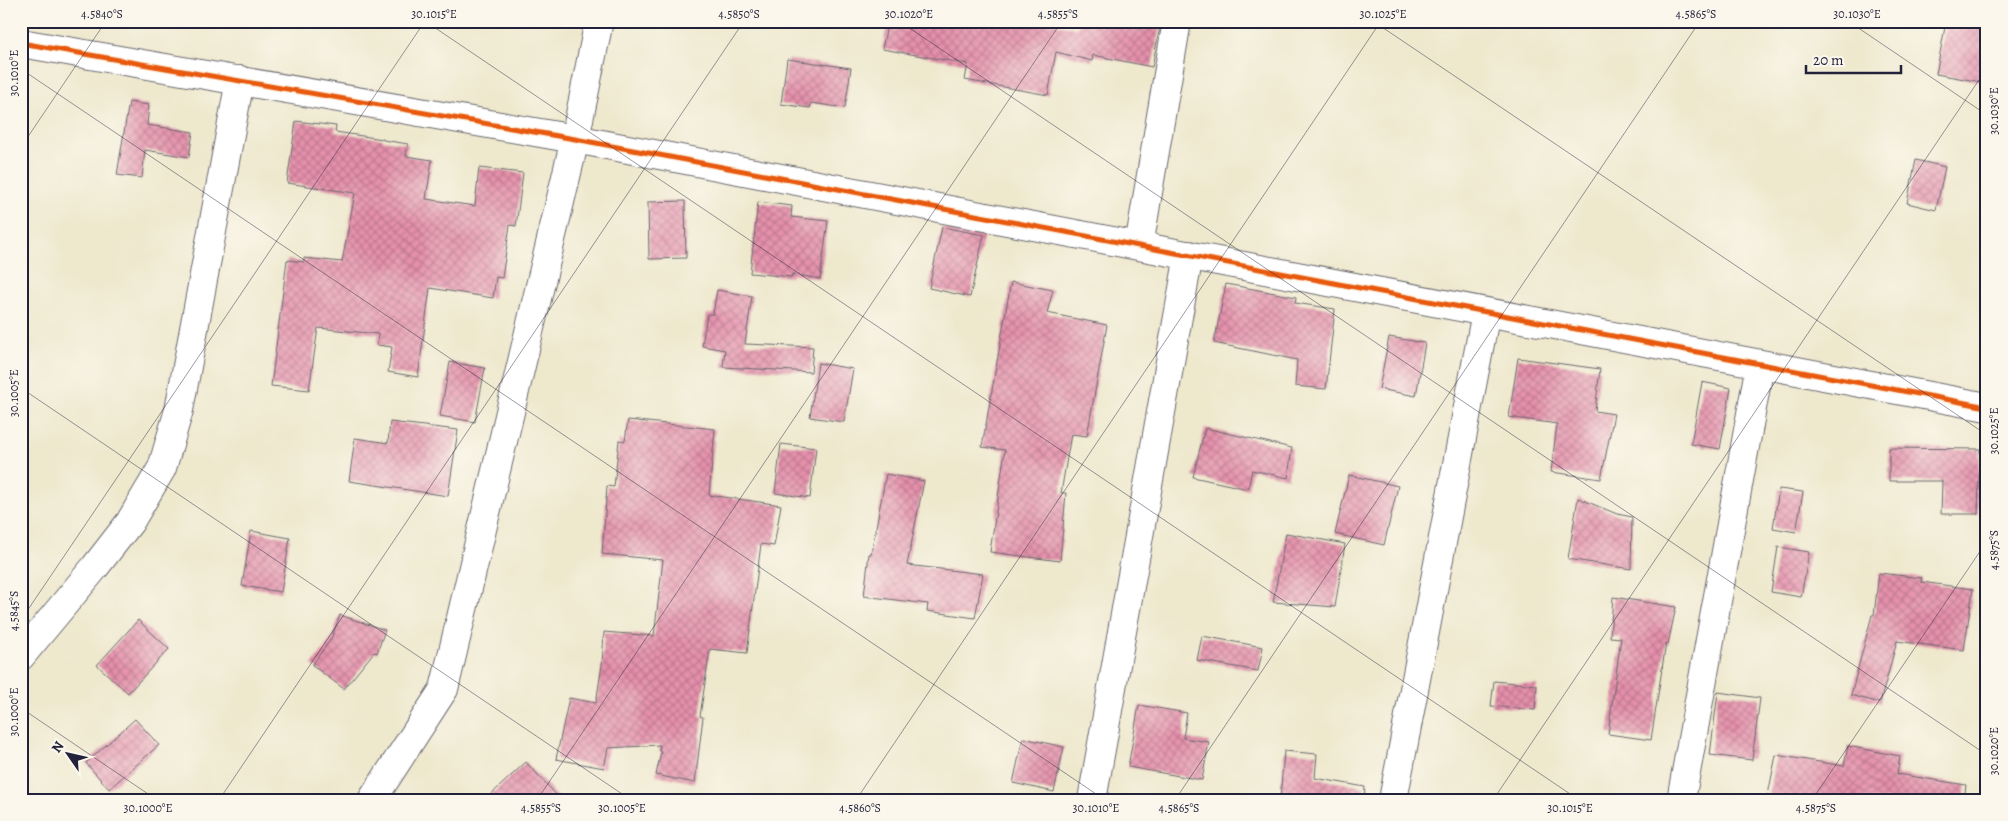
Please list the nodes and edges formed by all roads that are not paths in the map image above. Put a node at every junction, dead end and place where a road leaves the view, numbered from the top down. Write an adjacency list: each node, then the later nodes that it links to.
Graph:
1 (599, 21): 5 (street)
2 (1177, 21): 6 (street)
3 (21, 42): 4 (street)
4 (240, 80): 5 (street); 11 (street)
5 (576, 139): 6 (street); 12 (street)
6 (1139, 246): 7 (street)
7 (1189, 256): 8 (street); 13 (street)
8 (1486, 312): 9 (street); 14 (street)
9 (1760, 364): 10 (street); 15 (street)
10 (1987, 407)
11 (21, 656)
12 (373, 799)
13 (1092, 800)
14 (1393, 800)
15 (1681, 800)

